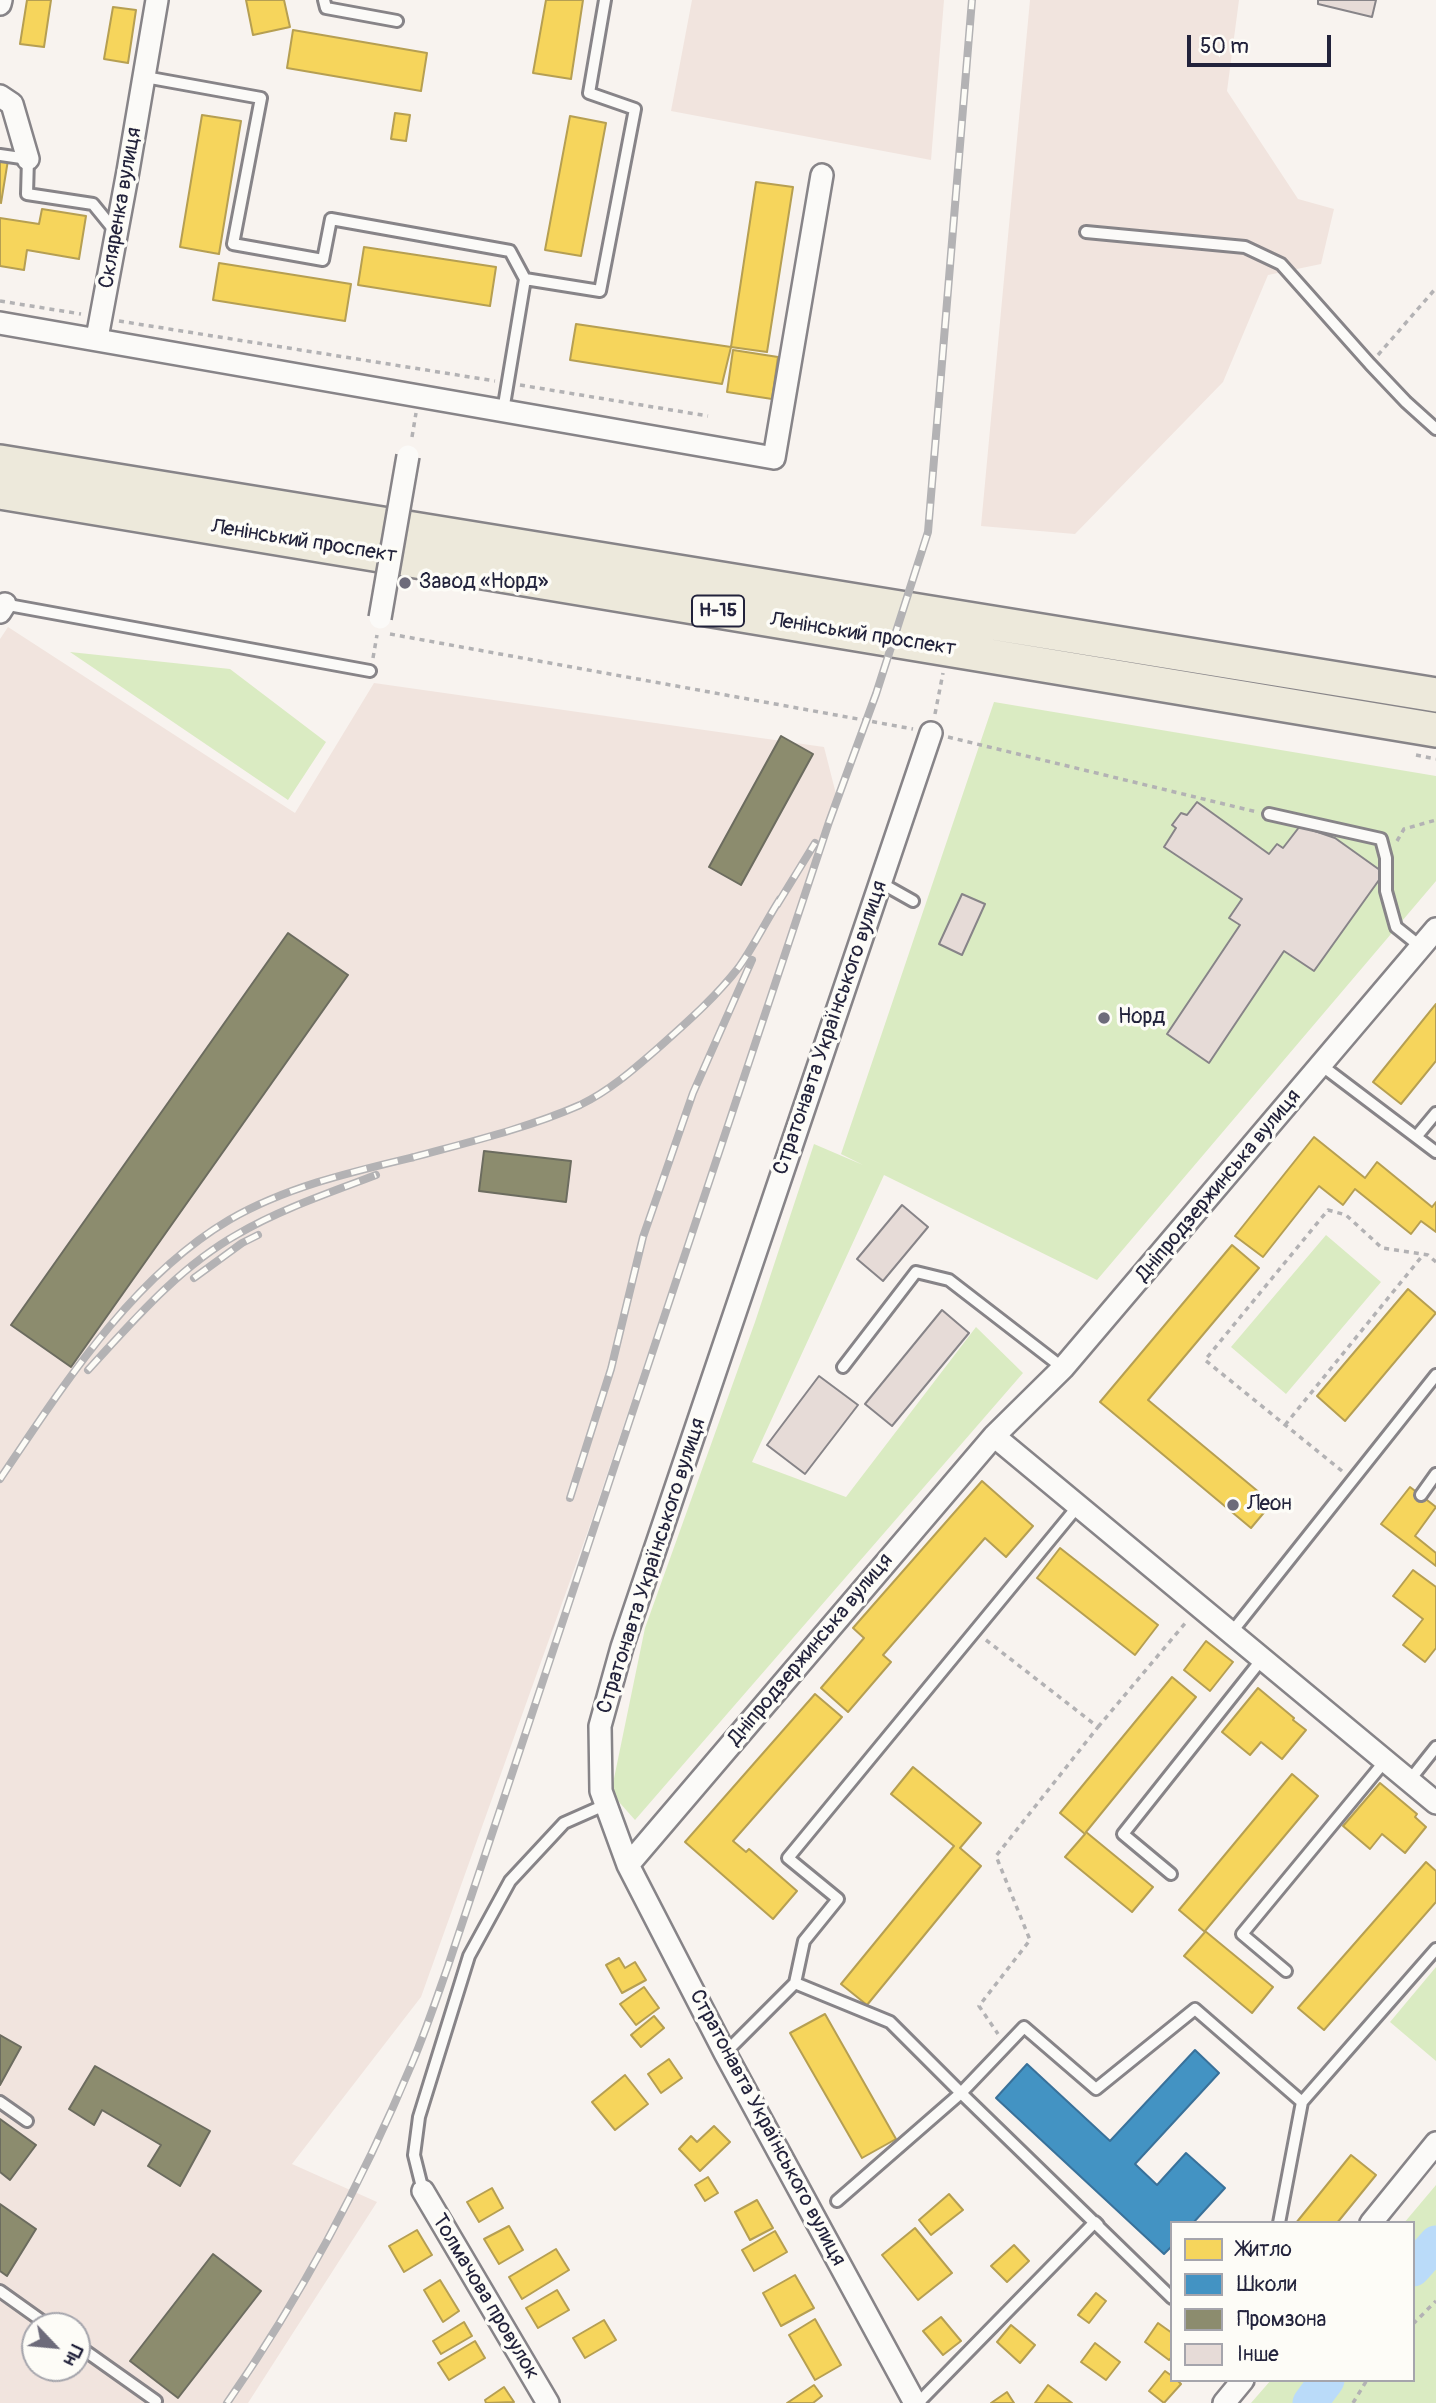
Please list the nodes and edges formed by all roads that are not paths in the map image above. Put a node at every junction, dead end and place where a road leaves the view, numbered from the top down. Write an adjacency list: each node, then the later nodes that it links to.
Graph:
1 (157, 0): 5 (street, Скляренка вулиця)
2 (324, 0): 4 (lane)
3 (605, 0): 12 (lane)
4 (397, 21)
5 (145, 77): 11 (street, Скляренка вулиця); 12 (lane)
6 (0, 96): 8 (street)
7 (0, 155): 8 (lane)
8 (29, 159): 11 (lane)
9 (822, 176): 15 (street)
10 (1086, 232): 16 (lane)
11 (117, 233): 14 (street, Скляренка вулиця)
12 (525, 279): 15 (lane)
13 (0, 323): 14 (street)
14 (99, 328): 15 (street)
15 (503, 411)
16 (1436, 429)
17 (408, 456): 21 (street, bridge)
18 (0, 462): 23 (main road, Ленінський проспект / Н-15)
19 (0, 492): 24 (main road, Ленінський проспект / Н-15)
20 (2, 606): 22 (lane)
21 (380, 618)
22 (370, 671)
23 (1436, 695)
24 (1436, 730)
25 (931, 733): 27 (street, Стратонавта Українського вулиця)
26 (1269, 814): 30 (lane)
27 (881, 883): 28 (lane); 48 (street, Стратонавта Українського вулиця)
28 (913, 901)
29 (1436, 929): 30 (street, Дніпродзержинська вулиця)
30 (1421, 947): 31 (street, Дніпродзержинська вулиця)
31 (1321, 1065): 33 (lane); 36 (street, Дніпродзержинська вулиця)
32 (1436, 1113): 33 (lane)
33 (1416, 1137): 34 (lane)
34 (1436, 1152)
35 (843, 1367): 36 (lane)
36 (1063, 1368): 38 (street, Дніпродзержинська вулиця)
37 (1436, 1375): 42 (lane)
38 (993, 1436): 41 (street); 49 (street, Дніпродзержинська вулиця)
39 (1436, 1474): 40 (lane)
40 (1421, 1495)
41 (1078, 1506): 42 (street); 53 (lane)
42 (1231, 1633): 43 (street)
43 (1262, 1659): 45 (street); 50 (lane)
44 (1436, 1747): 46 (lane)
45 (1385, 1761): 46 (street); 52 (lane)
46 (1409, 1781): 47 (street)
47 (1436, 1803)
48 (607, 1804): 49 (street, Стратонавта Українського вулиця); 60 (lane)
49 (628, 1865): 54 (street, Стратонавта Українського вулиця)
50 (1171, 1874)
51 (1436, 1949): 57 (lane)
52 (1286, 1971)
53 (795, 1983): 54 (lane); 55 (lane)
54 (725, 2053): 72 (street, Стратонавта Українського вулиця)
55 (961, 2093): 57 (lane); 61 (lane); 64 (lane)
56 (0, 2102): 58 (lane)
57 (1302, 2102): 62 (lane)
58 (27, 2121)
59 (1436, 2143): 63 (street)
60 (422, 2191): 71 (street, Толмачова провулок)
61 (837, 2201)
62 (1279, 2221)
63 (1373, 2221)
64 (1095, 2222): 66 (lane); 72 (lane)
65 (0, 2291): 67 (lane)
66 (1170, 2296)
67 (29, 2312)
68 (91, 2355): 70 (lane)
69 (1241, 2382): 73 (street)
70 (156, 2401)
71 (548, 2403)
72 (916, 2403)
73 (1224, 2403)

